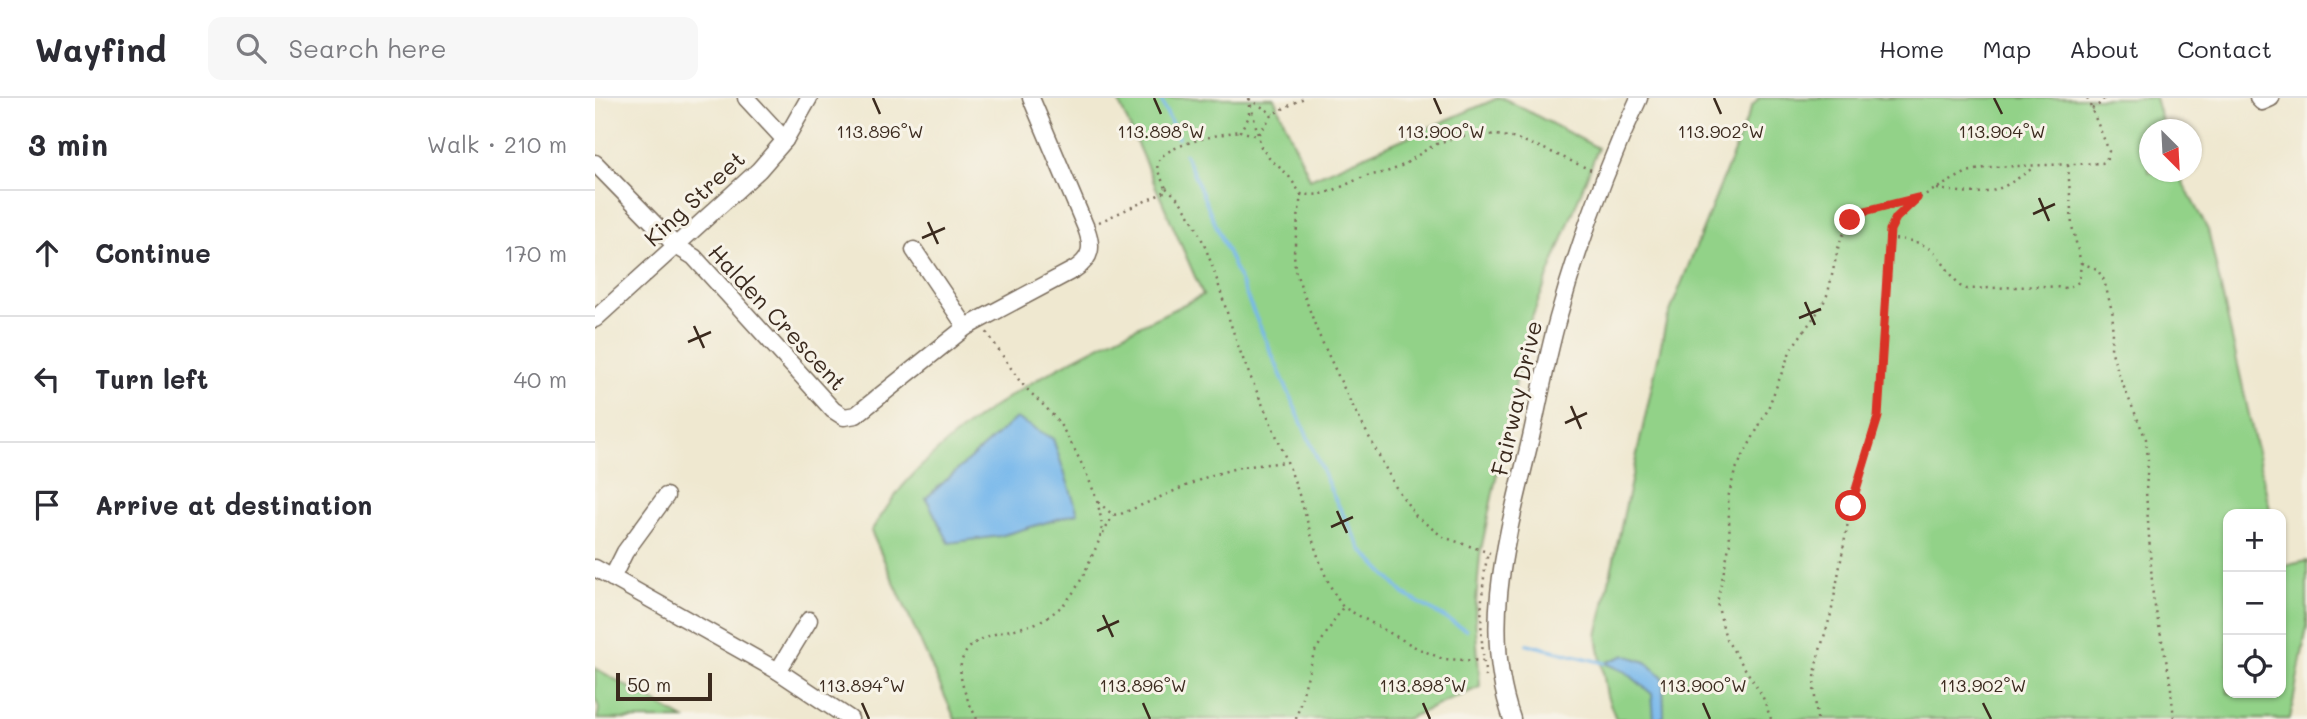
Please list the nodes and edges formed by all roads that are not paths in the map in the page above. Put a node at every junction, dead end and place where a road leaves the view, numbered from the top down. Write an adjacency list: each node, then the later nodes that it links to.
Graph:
1 (746, 98): 7 (street)
2 (809, 98): 7 (street, King Street)
3 (1031, 98): 12 (street, Halden Crescent)
4 (1639, 98): 19 (street, Fairway Drive)
5 (2258, 98): 6 (street)
6 (2271, 98)
7 (785, 140): 9 (street, King Street)
8 (595, 163): 9 (street)
9 (676, 246): 11 (street, King Street); 12 (street, Halden Crescent)
10 (914, 250): 12 (street)
11 (595, 319)
12 (972, 324)
13 (666, 496): 15 (street)
14 (595, 568): 15 (street)
15 (612, 578): 17 (street)
16 (809, 620): 17 (street)
17 (778, 671): 18 (street)
18 (850, 719)
19 (1512, 719)

